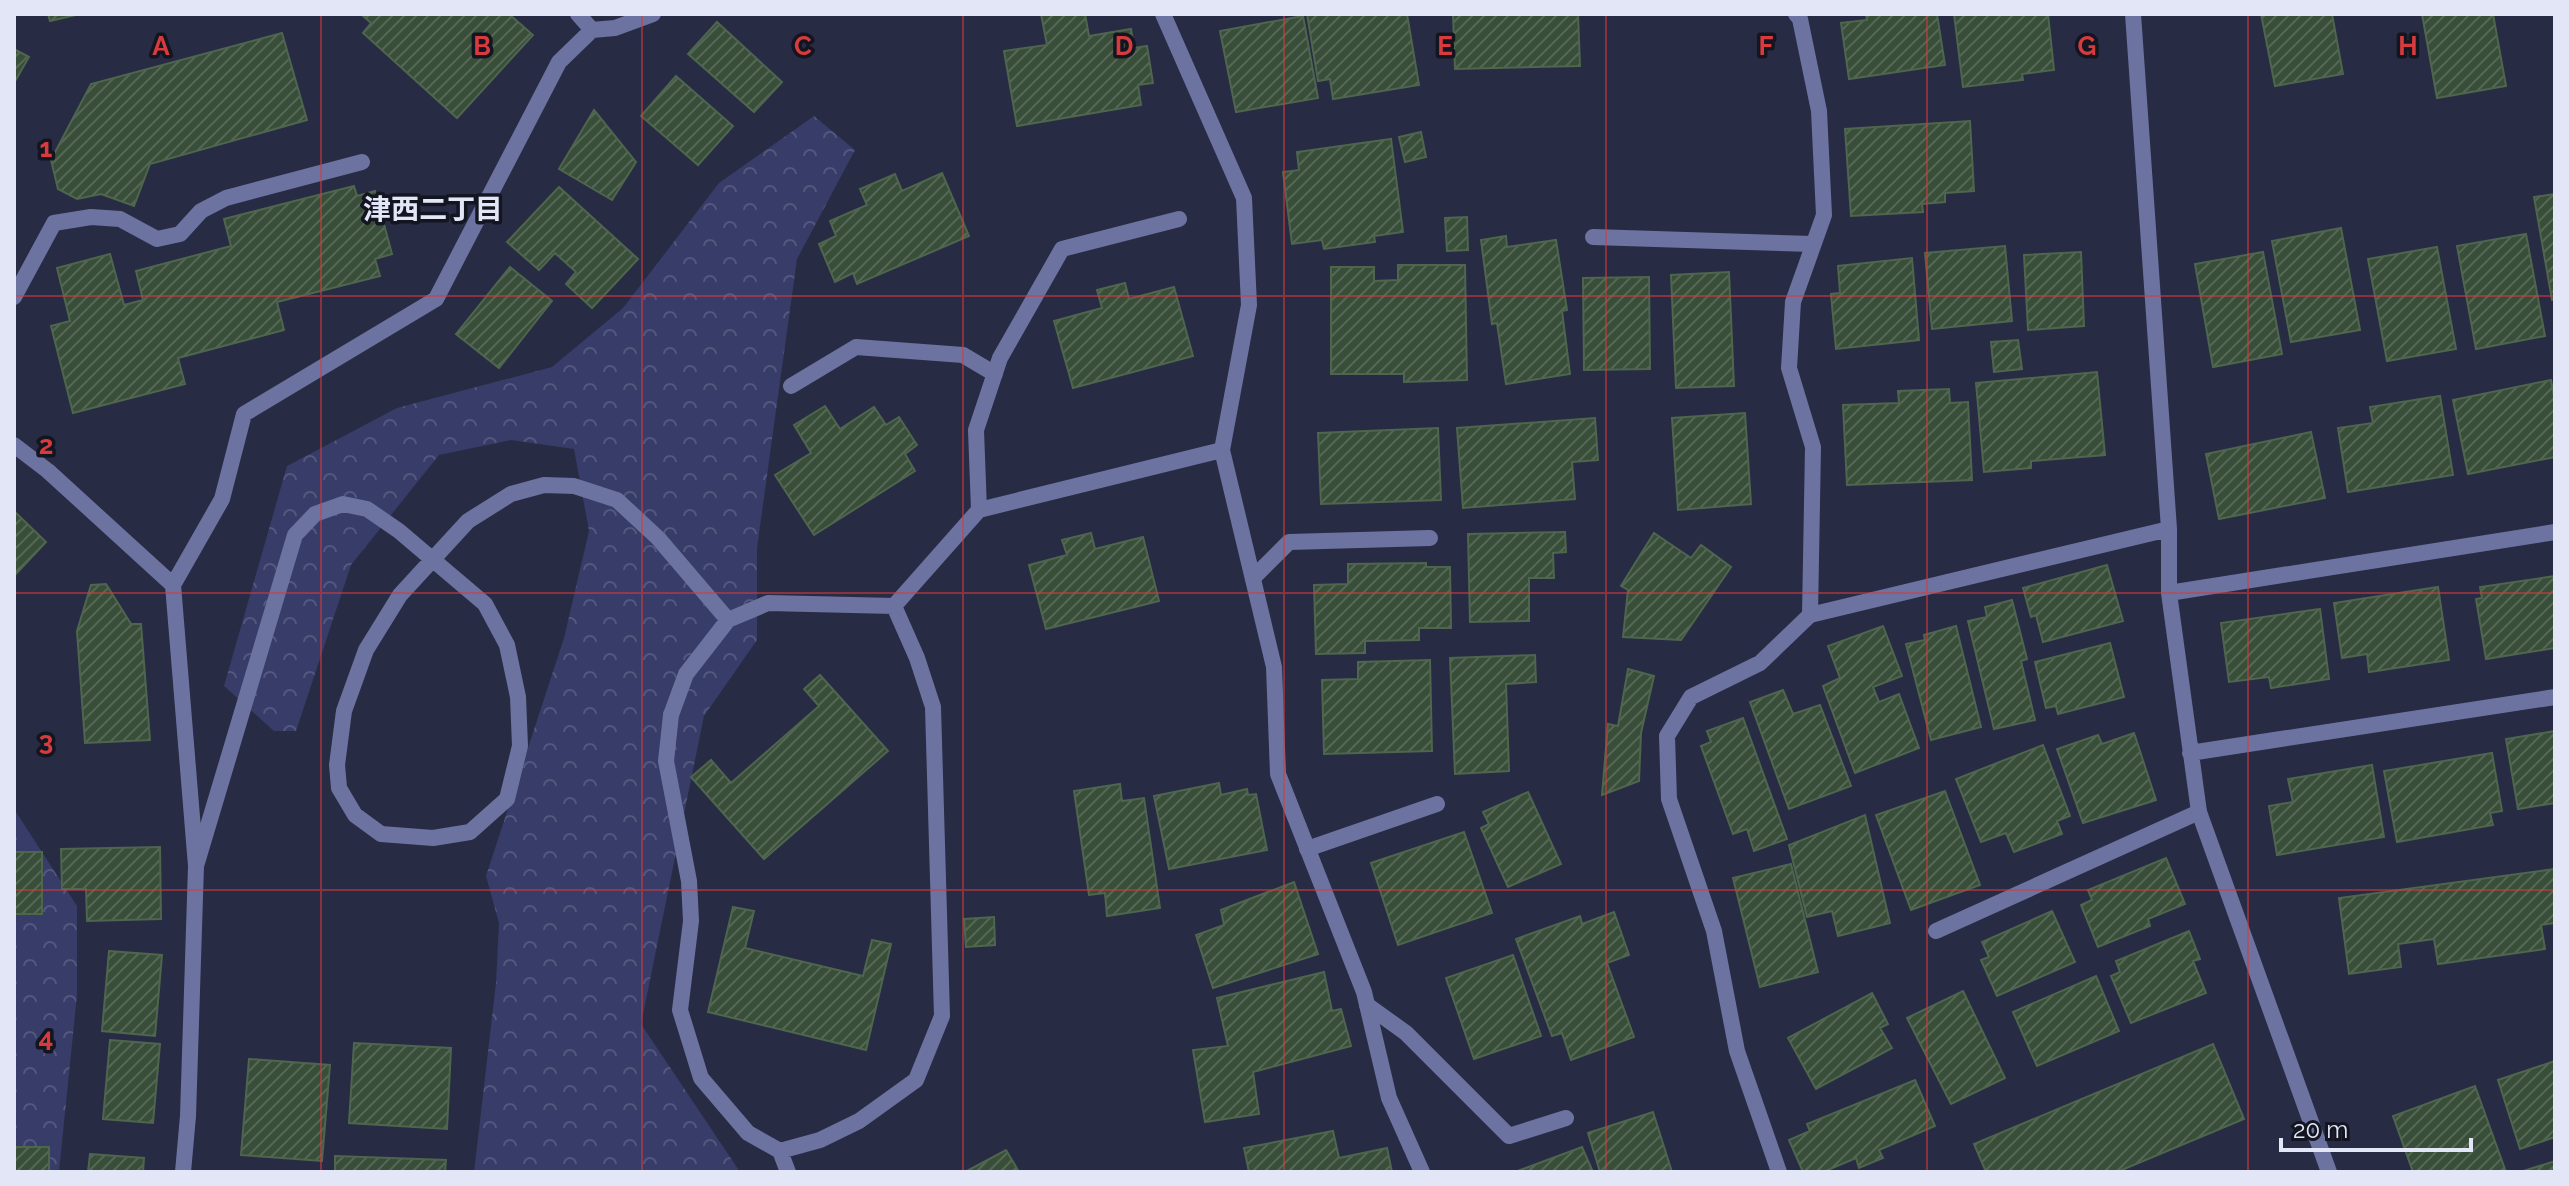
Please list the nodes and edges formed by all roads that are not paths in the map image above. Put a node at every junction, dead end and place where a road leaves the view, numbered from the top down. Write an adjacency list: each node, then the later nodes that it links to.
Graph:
1 (578, 14): 6 (street)
2 (653, 14): 6 (street)
3 (1163, 14): 15 (street)
4 (1796, 14): 10 (street)
5 (2133, 14): 17 (street)
6 (592, 30): 21 (street)
7 (362, 162): 11 (street)
8 (1179, 219): 12 (street)
9 (1593, 237): 10 (street)
10 (1813, 244): 24 (street)
11 (14, 297)
12 (995, 374): 13 (street); 16 (street)
13 (791, 386)
14 (14, 445): 21 (street)
15 (1222, 450): 16 (street); 20 (street)
16 (979, 510): 23 (street)
17 (2169, 529): 22 (street); 24 (street)
18 (2555, 532): 22 (street)
19 (1430, 538): 20 (street)
20 (1253, 578): 30 (street)
21 (173, 585): 31 (street)
22 (2169, 593): 27 (street)
23 (894, 606): 25 (street); 35 (street)
24 (1810, 615): 39 (street)
25 (728, 620): 31 (street); 35 (street)
26 (2555, 697): 27 (street)
27 (2190, 753): 29 (street)
28 (1437, 804): 30 (street)
29 (2199, 812): 32 (street); 40 (street)
30 (1307, 849): 33 (street)
31 (196, 866): 36 (street)
32 (1936, 931)
33 (1367, 1005): 34 (street); 38 (street)
34 (1566, 1118)
35 (780, 1151): 37 (street)
36 (183, 1172)
37 (788, 1172)
38 (1422, 1172)
39 (1779, 1172)
40 (2329, 1172)

